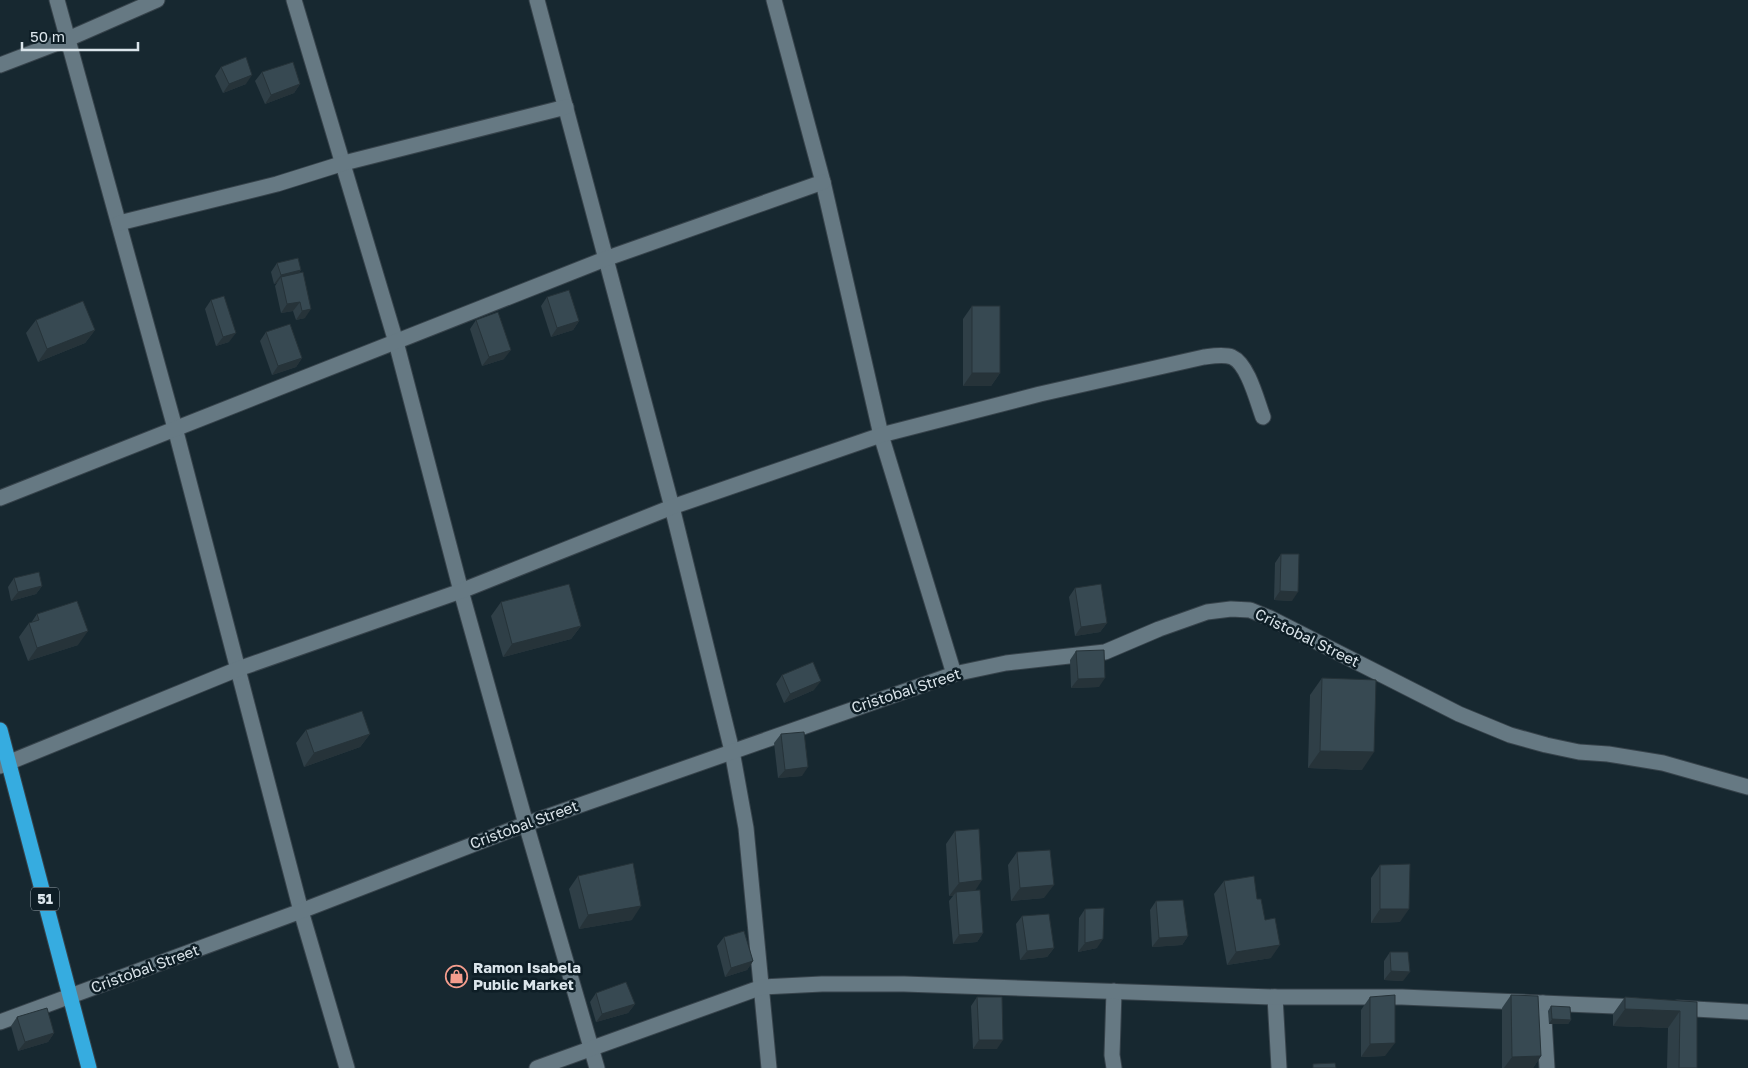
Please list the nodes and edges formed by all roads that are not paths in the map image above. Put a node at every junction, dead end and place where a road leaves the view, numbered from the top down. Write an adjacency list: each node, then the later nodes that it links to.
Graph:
1 (57, 0): 6 (street)
2 (157, 0): 6 (street)
3 (294, 0): 9 (street)
4 (537, 0): 8 (street)
5 (774, 0): 10 (street)
6 (68, 39): 7 (street); 11 (street)
7 (0, 65)
8 (566, 107): 9 (street); 12 (street)
9 (344, 163): 11 (street); 13 (street)
10 (823, 182): 12 (street); 16 (street)
11 (119, 223): 15 (street)
12 (605, 259): 13 (street); 18 (street)
13 (396, 342): 15 (street); 19 (street)
14 (1263, 417): 16 (street)
15 (175, 428): 17 (street); 20 (street)
16 (881, 435): 18 (street); 21 (street)
17 (0, 498)
18 (672, 507): 19 (street); 23 (street)
19 (462, 591): 20 (street); 26 (street)
20 (238, 670): 24 (street); 27 (street)
21 (954, 674): 23 (street, Cristobal Street); 25 (street, Cristobal Street)
22 (0, 730): 24 (highway, 51)
23 (732, 751): 26 (street, Cristobal Street); 28 (street)
24 (4, 764): 30 (highway, 51)
25 (1748, 787)
26 (526, 824): 27 (street, Cristobal Street); 35 (street)
27 (301, 911): 30 (street, Cristobal Street); 37 (street)
28 (762, 987): 29 (street); 35 (street); 40 (street)
29 (1114, 991): 31 (street); 41 (street)
30 (70, 996): 34 (street, Cristobal Street); 36 (highway, 51)
31 (1275, 997): 32 (street); 42 (street)
32 (1542, 1003): 33 (street); 43 (street)
33 (1748, 1012)
34 (0, 1022)
35 (592, 1047): 38 (street); 39 (street)
36 (89, 1068)
37 (347, 1068)
38 (536, 1068)
39 (597, 1068)
40 (770, 1068)
41 (1114, 1068)
42 (1279, 1068)
43 (1547, 1068)

